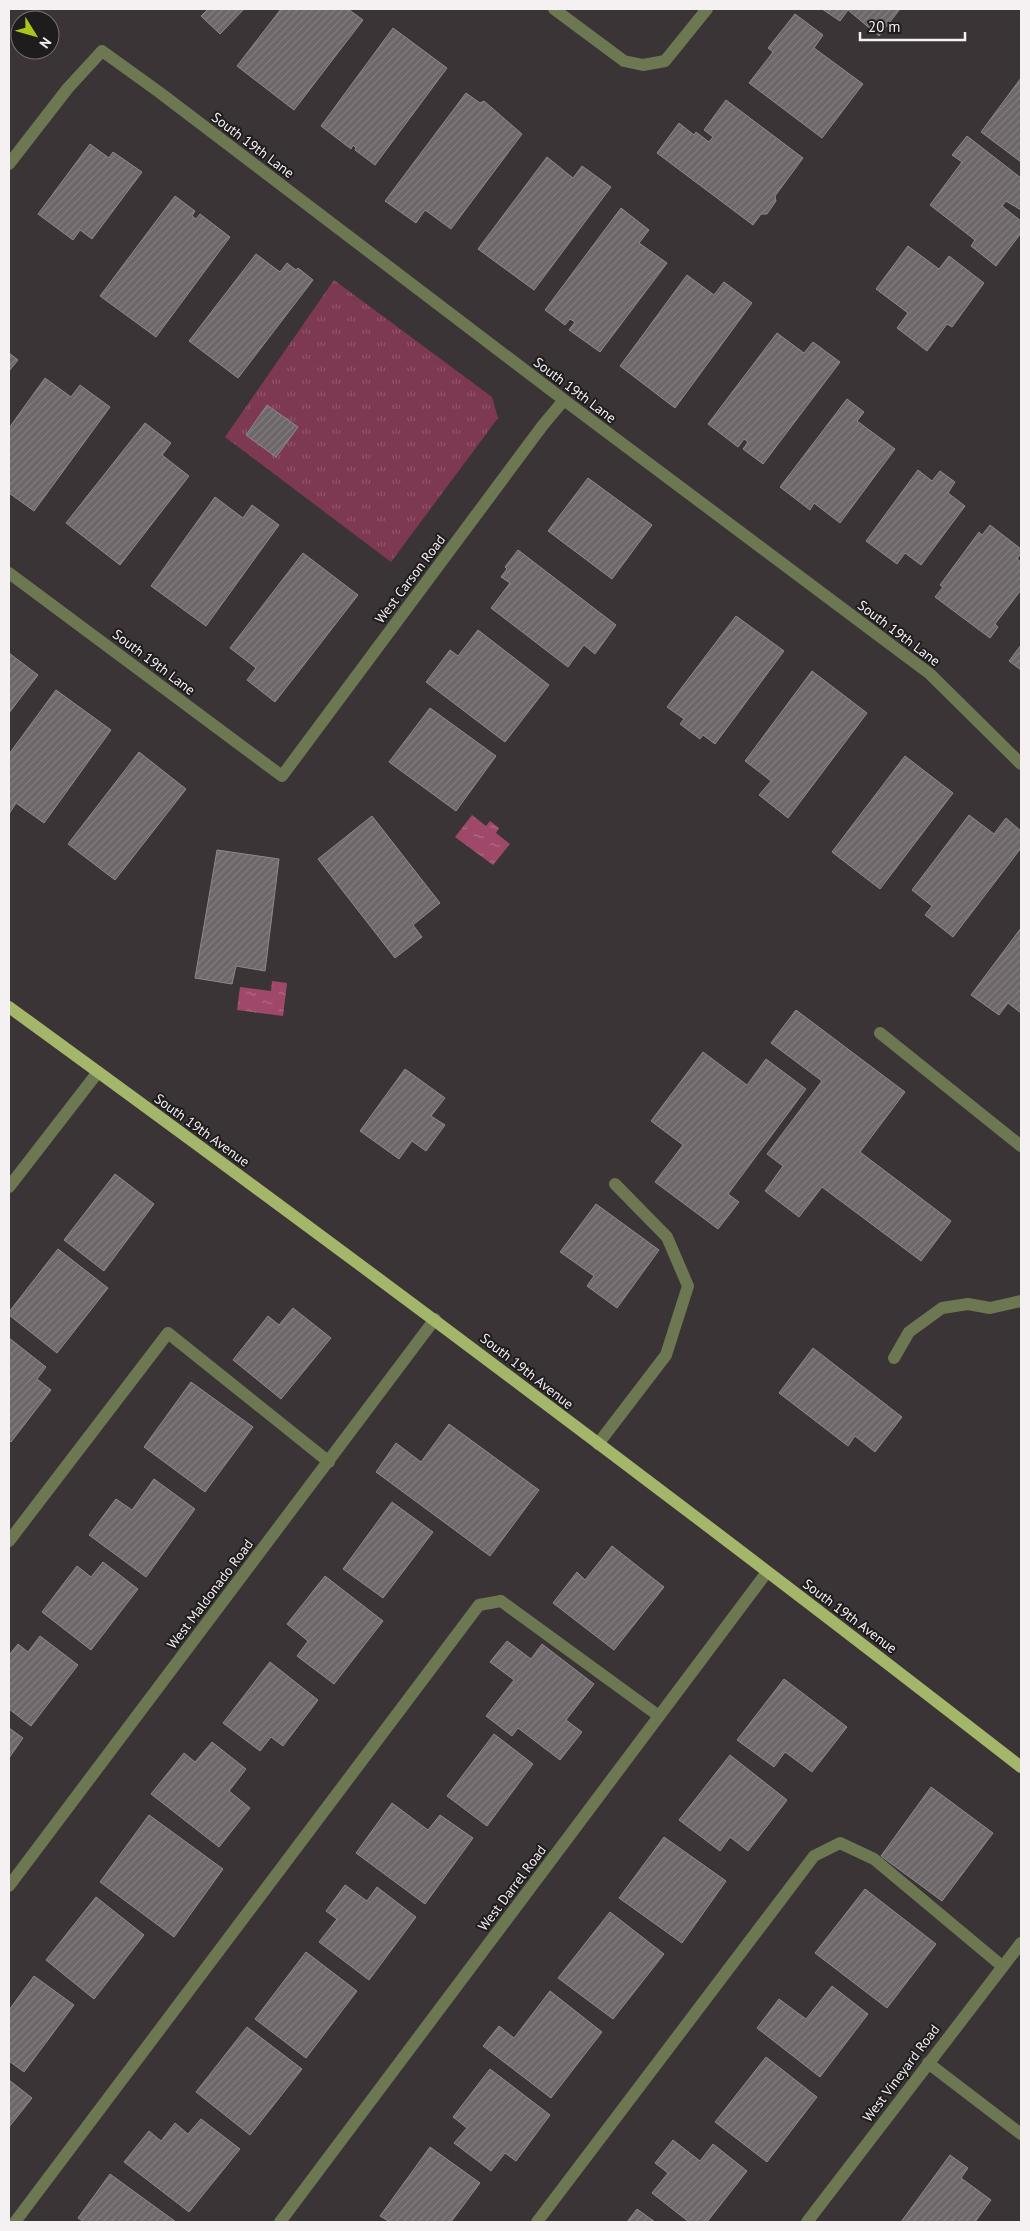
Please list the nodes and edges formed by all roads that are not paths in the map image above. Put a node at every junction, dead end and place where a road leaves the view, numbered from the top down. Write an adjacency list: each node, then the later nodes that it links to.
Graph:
1 (554, 9): 2 (street)
2 (706, 9)
3 (9, 164): 4 (street, South 19th Lane)
4 (564, 400): 6 (street, South 19th Lane); 7 (street, West Carson Road)
5 (9, 573): 7 (street, South 19th Lane)
6 (1021, 764)
7 (282, 776)
8 (9, 1007): 10 (main road, South 19th Avenue)
9 (880, 1033): 11 (street)
10 (98, 1072): 13 (street); 15 (main road, South 19th Avenue)
11 (1021, 1146)
12 (615, 1184): 17 (street)
13 (9, 1188)
14 (1021, 1300): 16 (street)
15 (435, 1319): 17 (main road, South 19th Avenue); 18 (street, West Maldonado Road)
16 (894, 1358)
17 (598, 1444): 20 (main road, South 19th Avenue)
18 (329, 1462): 19 (street); 23 (street, West Maldonado Road)
19 (9, 1541)
20 (767, 1572): 21 (street, West Darrel Road); 22 (main road, South 19th Avenue)
21 (659, 1716): 28 (street); 29 (street, West Darrel Road)
22 (1021, 1767)
23 (9, 1886)
24 (1021, 1942): 25 (street, West Vineyard Road)
25 (1002, 1966): 26 (street, West Vineyard Road); 30 (street)
26 (928, 2063): 27 (street); 31 (street, West Vineyard Road)
27 (1021, 2134)
28 (15, 2222)
29 (280, 2222)
30 (537, 2222)
31 (807, 2222)

